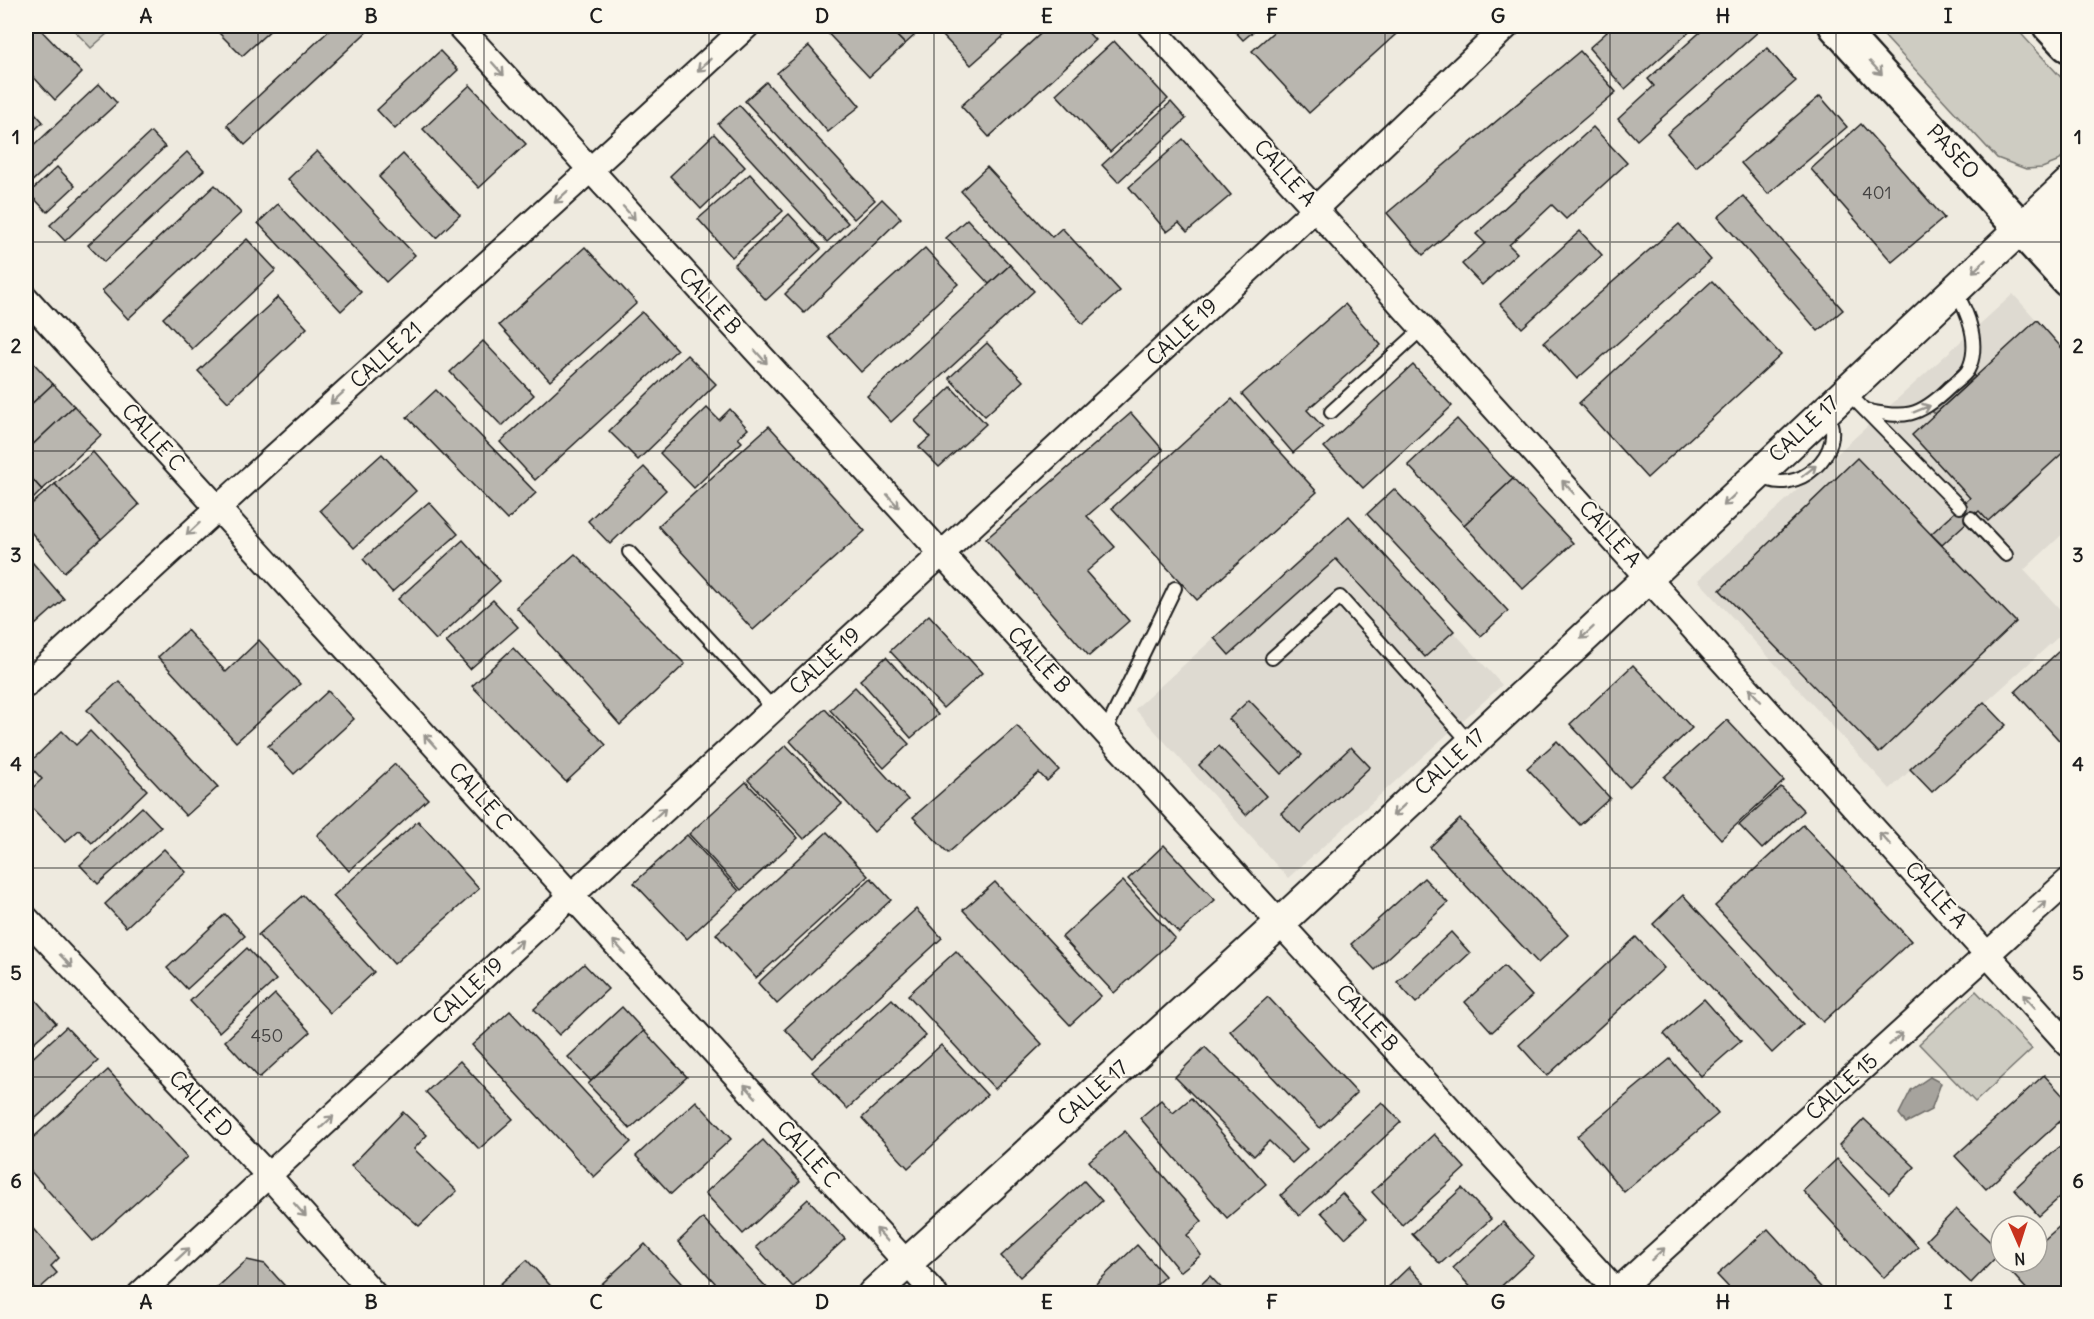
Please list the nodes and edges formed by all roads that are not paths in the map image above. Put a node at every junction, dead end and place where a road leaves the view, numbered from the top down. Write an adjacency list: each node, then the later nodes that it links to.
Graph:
1 (459, 26): 8 (street, CALLE B, one-way to 8)
2 (747, 26): 8 (street, CALLE 21, one-way to 8)
3 (1150, 26): 10 (street, CALLE A)
4 (1507, 26): 10 (street, CALLE 19)
5 (1836, 26): 11 (main road, PASEO, one-way to 11)
6 (2050, 26): 7 (main road)
7 (2068, 45)
8 (591, 171): 18 (street, CALLE 21, one-way to 18); 22 (street, CALLE B, one-way to 22)
9 (2068, 185): 11 (street, CALLE 17); 12 (main road)
10 (1316, 208): 15 (street, CALLE A); 22 (street, CALLE 19)
11 (2022, 226): 12 (main road, PASEO); 13 (street, CALLE 17, one-way to 13)
12 (2064, 276)
13 (1954, 289): 16 (street, CALLE 17); 16 (lane, one-way to 13)
14 (26, 298): 18 (street, CALLE C)
15 (1424, 327): 17 (lane); 24 (street, CALLE A, one-way to 15)
16 (1855, 400): 19 (lane); 24 (street, CALLE 17, one-way to 24)
17 (1331, 412)
18 (216, 507): 27 (street, CALLE 21, one-way to 27); 32 (street, CALLE C, one-way to 18)
19 (1960, 507)
20 (1971, 518): 23 (lane)
21 (629, 552): 28 (lane)
22 (942, 554): 28 (street, CALLE 19); 29 (street, CALLE B)
23 (2007, 555)
24 (1648, 576): 30 (street, CALLE 17, one-way to 30); 35 (street, CALLE A, one-way to 24)
25 (1175, 588): 29 (lane)
26 (1272, 658): 30 (lane)
27 (26, 685)
28 (774, 709): 32 (street, CALLE 19, one-way to 28)
29 (1105, 732): 34 (street, CALLE B)
30 (1470, 743): 34 (street, CALLE 17, one-way to 34)
31 (2068, 881): 35 (street, CALLE 15, one-way to 31)
32 (572, 895): 37 (street, CALLE 19, one-way to 32); 38 (street, CALLE C, one-way to 32)
33 (26, 918): 37 (street, CALLE D, one-way to 37)
34 (1280, 923): 38 (street, CALLE 17); 43 (street, CALLE B)
35 (1989, 954): 36 (street, CALLE A, one-way to 35); 43 (street, CALLE 15, one-way to 35)
36 (2068, 1044)
37 (268, 1175): 39 (street, CALLE 19, one-way to 37); 40 (street, CALLE D, one-way to 40)
38 (907, 1262): 41 (street, CALLE 17); 42 (street, CALLE C)
39 (140, 1293)
40 (374, 1293)
41 (873, 1293)
42 (935, 1293)
43 (1617, 1293)

